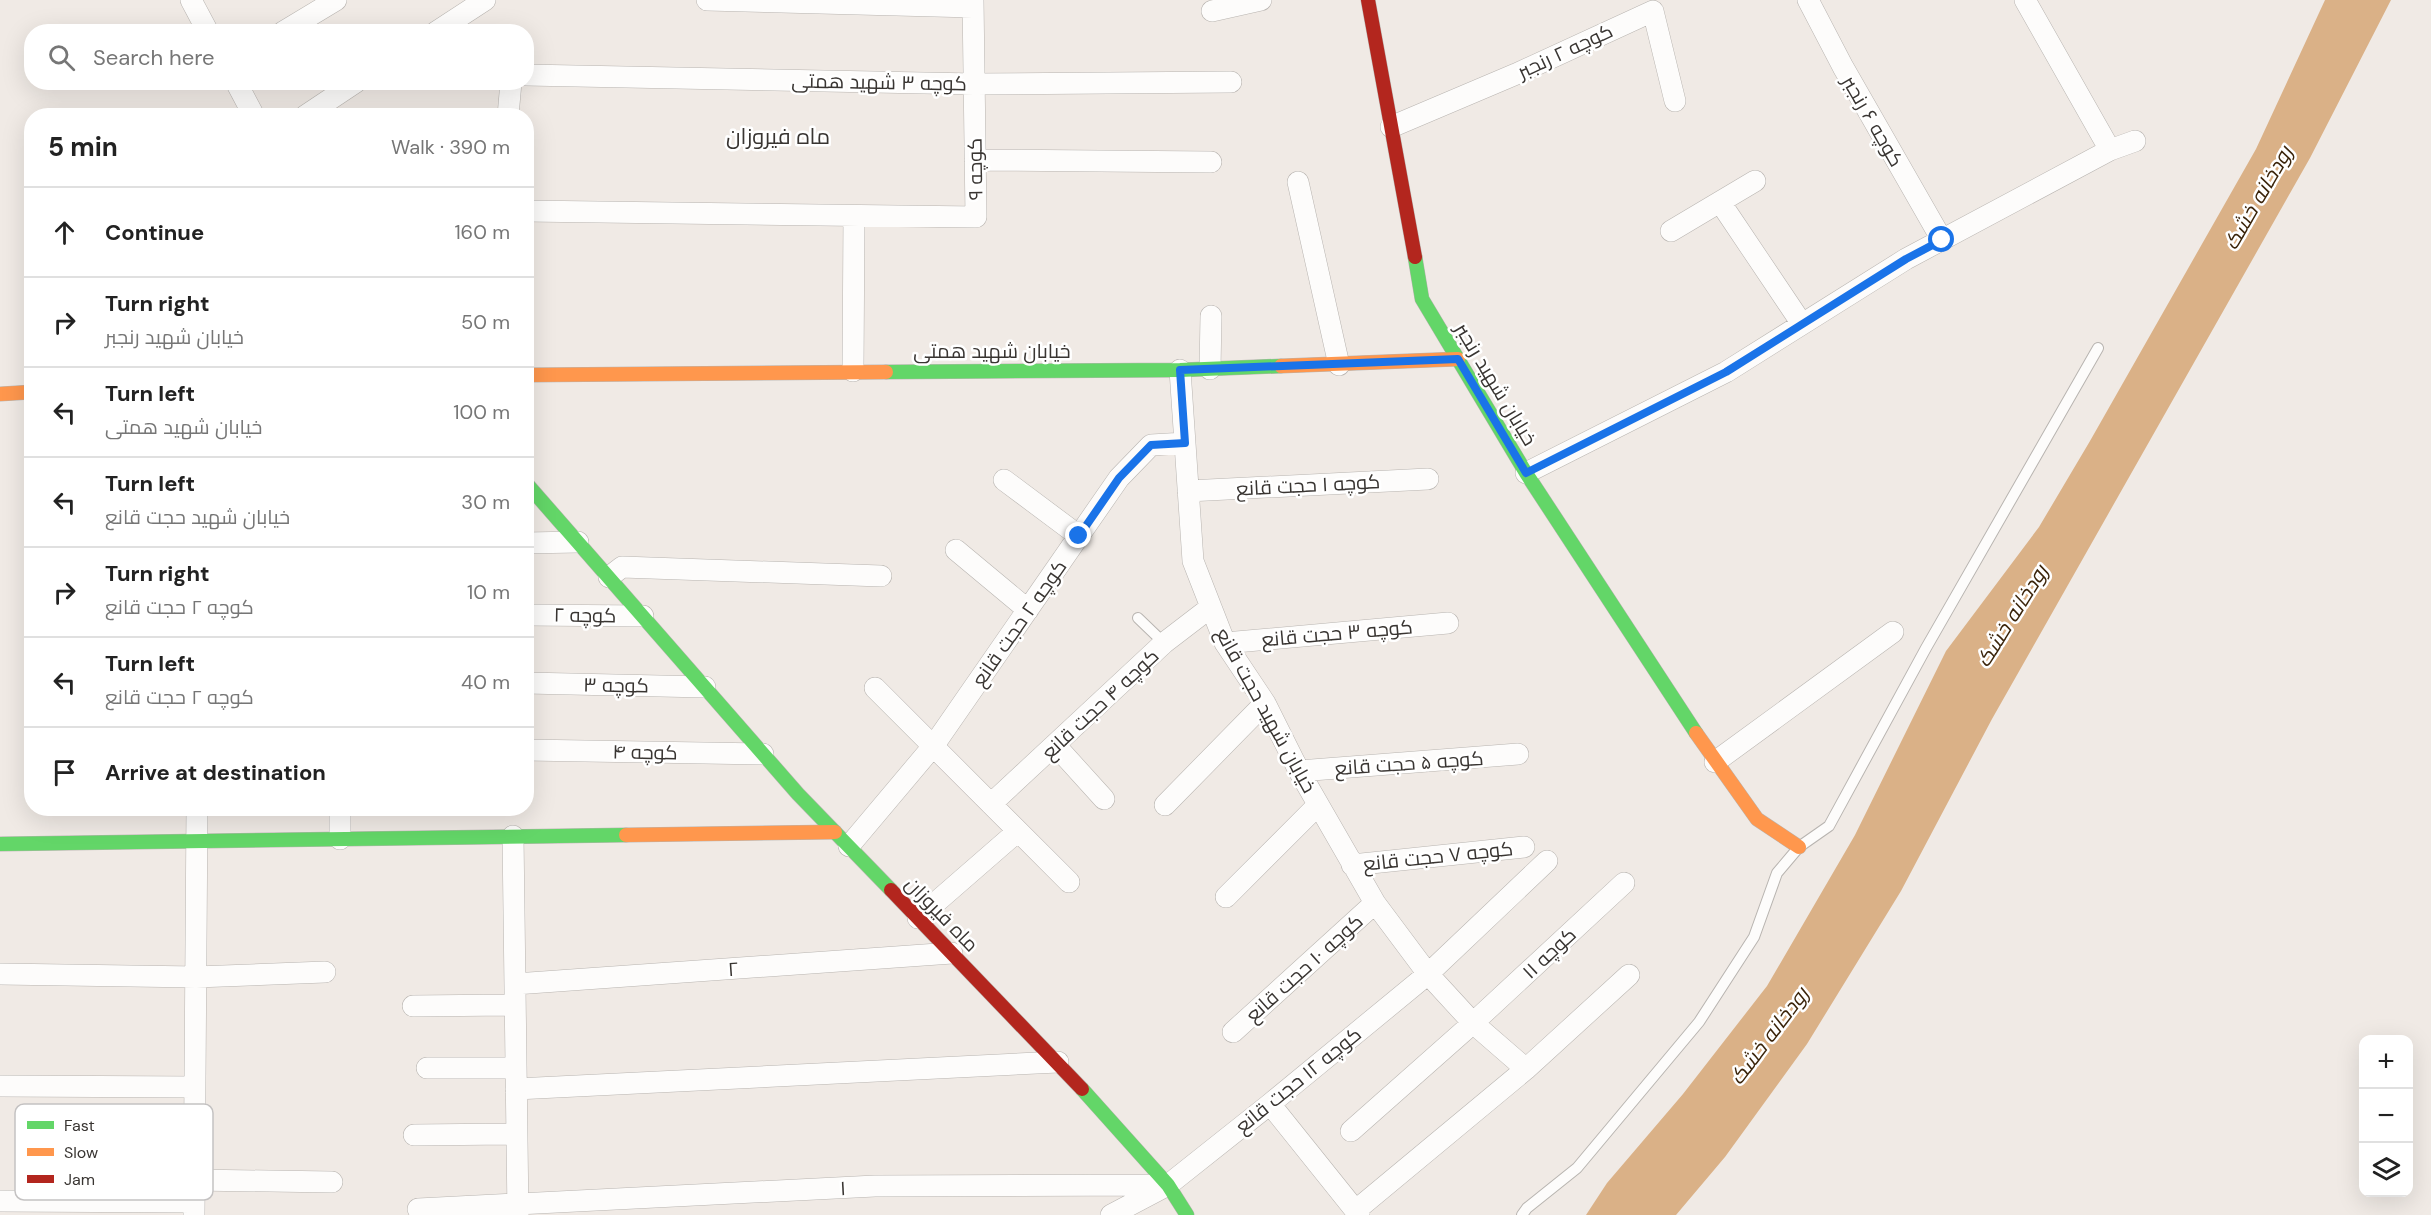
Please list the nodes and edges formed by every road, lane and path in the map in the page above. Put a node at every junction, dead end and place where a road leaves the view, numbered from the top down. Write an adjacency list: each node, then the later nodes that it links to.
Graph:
1 (191, 0): 12 (street)
2 (336, 0): 13 (street)
3 (485, 0): 14 (street)
4 (707, 0): 5 (street)
5 (721, 0): 10 (street)
6 (1261, 0): 11 (street)
7 (1368, 0): 25 (street, خیابان شهید رنجبر)
8 (1808, 0): 36 (street, کوچه ۶ رنجبر)
9 (2025, 0): 27 (street)
10 (973, 4): 17 (street, کوچه ۹)
11 (1212, 11)
12 (204, 24)
13 (296, 24)
14 (448, 24)
15 (534, 75): 17 (street, کوچه ۳ شهید همتی)
16 (1231, 82): 17 (street, کوچه ۳ شهید همتی)
17 (974, 84): 28 (street, کوچه ۹)
18 (240, 90): 22 (street)
19 (344, 90): 23 (street)
20 (510, 90): 24 (street)
21 (1675, 101): 25 (street, کوچه ۲ رنجبر)
22 (250, 108)
23 (317, 108)
24 (509, 108)
25 (1391, 127): 40 (street, خیابان شهید رنجبر)
26 (2135, 141): 27 (street)
27 (2110, 150): 36 (street)
28 (975, 160): 29 (street); 34 (street, کوچه ۹)
29 (1211, 162)
30 (1755, 181): 32 (street)
31 (1298, 182): 41 (street)
32 (1720, 202): 35 (street); 38 (street)
33 (534, 211): 34 (street, کوچه ۹)
34 (854, 216): 44 (street)
35 (1671, 231)
36 (1942, 240): 38 (street)
37 (1211, 315): 42 (street)
38 (1802, 324): 49 (street)
39 (2098, 348): 93 (lane)
40 (1458, 359): 41 (street, خیابان شهید همتی); 49 (street, خیابان شهید رنجبر)
41 (1339, 365): 42 (street, خیابان شهید همتی)
42 (1210, 369): 43 (street, خیابان شهید همتی)
43 (1180, 370): 44 (street, خیابان شهید همتی); 48 (street, خیابان شهید حجت قانع)
44 (853, 371): 45 (street, خیابان شهید همتی)
45 (534, 375)
46 (24, 392): 47 (street)
47 (0, 394)
48 (1185, 443): 52 (street, خیابان شهید حجت قانع); 54 (street, کوچه ۲ حجت قانع)
49 (1526, 473): 78 (street, خیابان شهید رنجبر)
50 (1428, 479): 52 (street, کوچه ۱ حجت قانع)
51 (1004, 480): 54 (street)
52 (1188, 491): 60 (street, خیابان شهید حجت قانع)
53 (534, 492): 55 (street, ماه فیروزان)
54 (1079, 536): 61 (street, کوچه ۲ حجت قانع)
55 (578, 542): 56 (street); 59 (street, ماه فیروزان)
56 (534, 543)
57 (956, 549): 61 (street)
58 (881, 576): 59 (street)
59 (609, 577): 63 (street, ماه فیروزان)
60 (1211, 607): 67 (street, خیابان شهید حجت قانع); 68 (street, کوچه ۴ حجت قانع)
61 (1028, 610): 73 (street, کوچه ۲ حجت قانع)
62 (534, 615): 63 (street, کوچه ۲)
63 (643, 616): 70 (street, ماه فیروزان)
64 (1138, 618): 68 (lane)
65 (1448, 623): 67 (street, کوچه ۳ حجت قانع)
66 (1893, 632): 78 (street)
67 (1226, 643): 72 (street, خیابان شهید حجت قانع)
68 (1164, 644): 74 (street, کوچه ۴ حجت قانع)
69 (534, 683): 70 (street, کوچه ۳)
70 (705, 687): 76 (street, ماه فیروزان)
71 (875, 688): 73 (street)
72 (1265, 703): 79 (street, خیابان شهید حجت قانع); 82 (street)
73 (934, 745): 81 (street); 89 (street, کوچه ۲ حجت قانع)
74 (1056, 746): 80 (street); 81 (street, کوچه ۴ حجت قانع)
75 (534, 750): 76 (street, کوچه ۴)
76 (763, 754): 89 (street, ماه فیروزان)
77 (1518, 754): 79 (street, کوچه ۵ حجت قانع)
78 (1715, 762): 93 (street, خیابان شهید رنجبر)
79 (1299, 771): 83 (street, خیابان شهید حجت قانع)
80 (1104, 799)
81 (991, 804): 86 (street)
82 (1165, 805)
83 (1318, 805): 95 (street, خیابان شهید حجت قانع); 98 (street)
84 (197, 816): 90 (street)
85 (340, 816): 88 (street)
86 (1018, 831): 96 (street); 100 (street)
87 (513, 837): 88 (street); 89 (street); 107 (street)
88 (340, 839): 90 (street)
89 (842, 839): 100 (street, ماه فیروزان)
90 (196, 841): 91 (street); 106 (street)
91 (0, 844)
92 (1524, 847): 95 (street, کوچه ۷ حجت قانع)
93 (1799, 847): 133 (lane)
94 (1547, 861): 104 (street, کوچه ۱۲ حجت قانع)
95 (1352, 865): 99 (street, خیابان شهید حجت قانع)
96 (1069, 882)
97 (1624, 883): 109 (street, کوچه ۱۱)
98 (1227, 897)
99 (1375, 903): 104 (street, خیابان شهید حجت قانع); 110 (street, کوچه ۱۰ حجت قانع)
100 (918, 918): 101 (street, ماه فیروزان)
101 (952, 953): 107 (street, ۲); 111 (street, ماه فیروزان)
102 (325, 972): 106 (street)
103 (0, 974): 106 (street)
104 (1428, 974): 109 (street, خیابان شهید حجت قانع); 119 (street, کوچه ۱۲ حجت قانع)
105 (1629, 975): 114 (street)
106 (195, 977): 116 (street)
107 (515, 995): 108 (street, ۲); 113 (street)
108 (413, 1006)
109 (1473, 1023): 114 (street, خیابان شهید حجت قانع); 120 (street, کوچه ۱۱)
110 (1233, 1032)
111 (1058, 1062): 117 (street); 125 (street, ماه فیروزان)
112 (427, 1068): 113 (street)
113 (516, 1068): 117 (street)
114 (1526, 1069): 130 (street)
115 (0, 1086): 116 (street)
116 (195, 1086): 118 (street)
117 (516, 1089): 121 (street)
118 (195, 1104)
119 (1270, 1104): 125 (street, کوچه ۱۲ حجت قانع); 130 (street)
120 (1352, 1131)
121 (517, 1134): 122 (street); 129 (street)
122 (414, 1135)
123 (213, 1180): 124 (street)
124 (332, 1182)
125 (1168, 1185): 129 (street, ۱); 131 (street, کوچه ۱۲ حجت قانع); 132 (street, ماه فیروزان)
126 (0, 1201): 127 (street)
127 (194, 1208)
128 (418, 1209): 129 (street, ۱)
129 (518, 1210)
130 (1351, 1211)
131 (1111, 1215)
132 (1186, 1215)
133 (1522, 1215)

